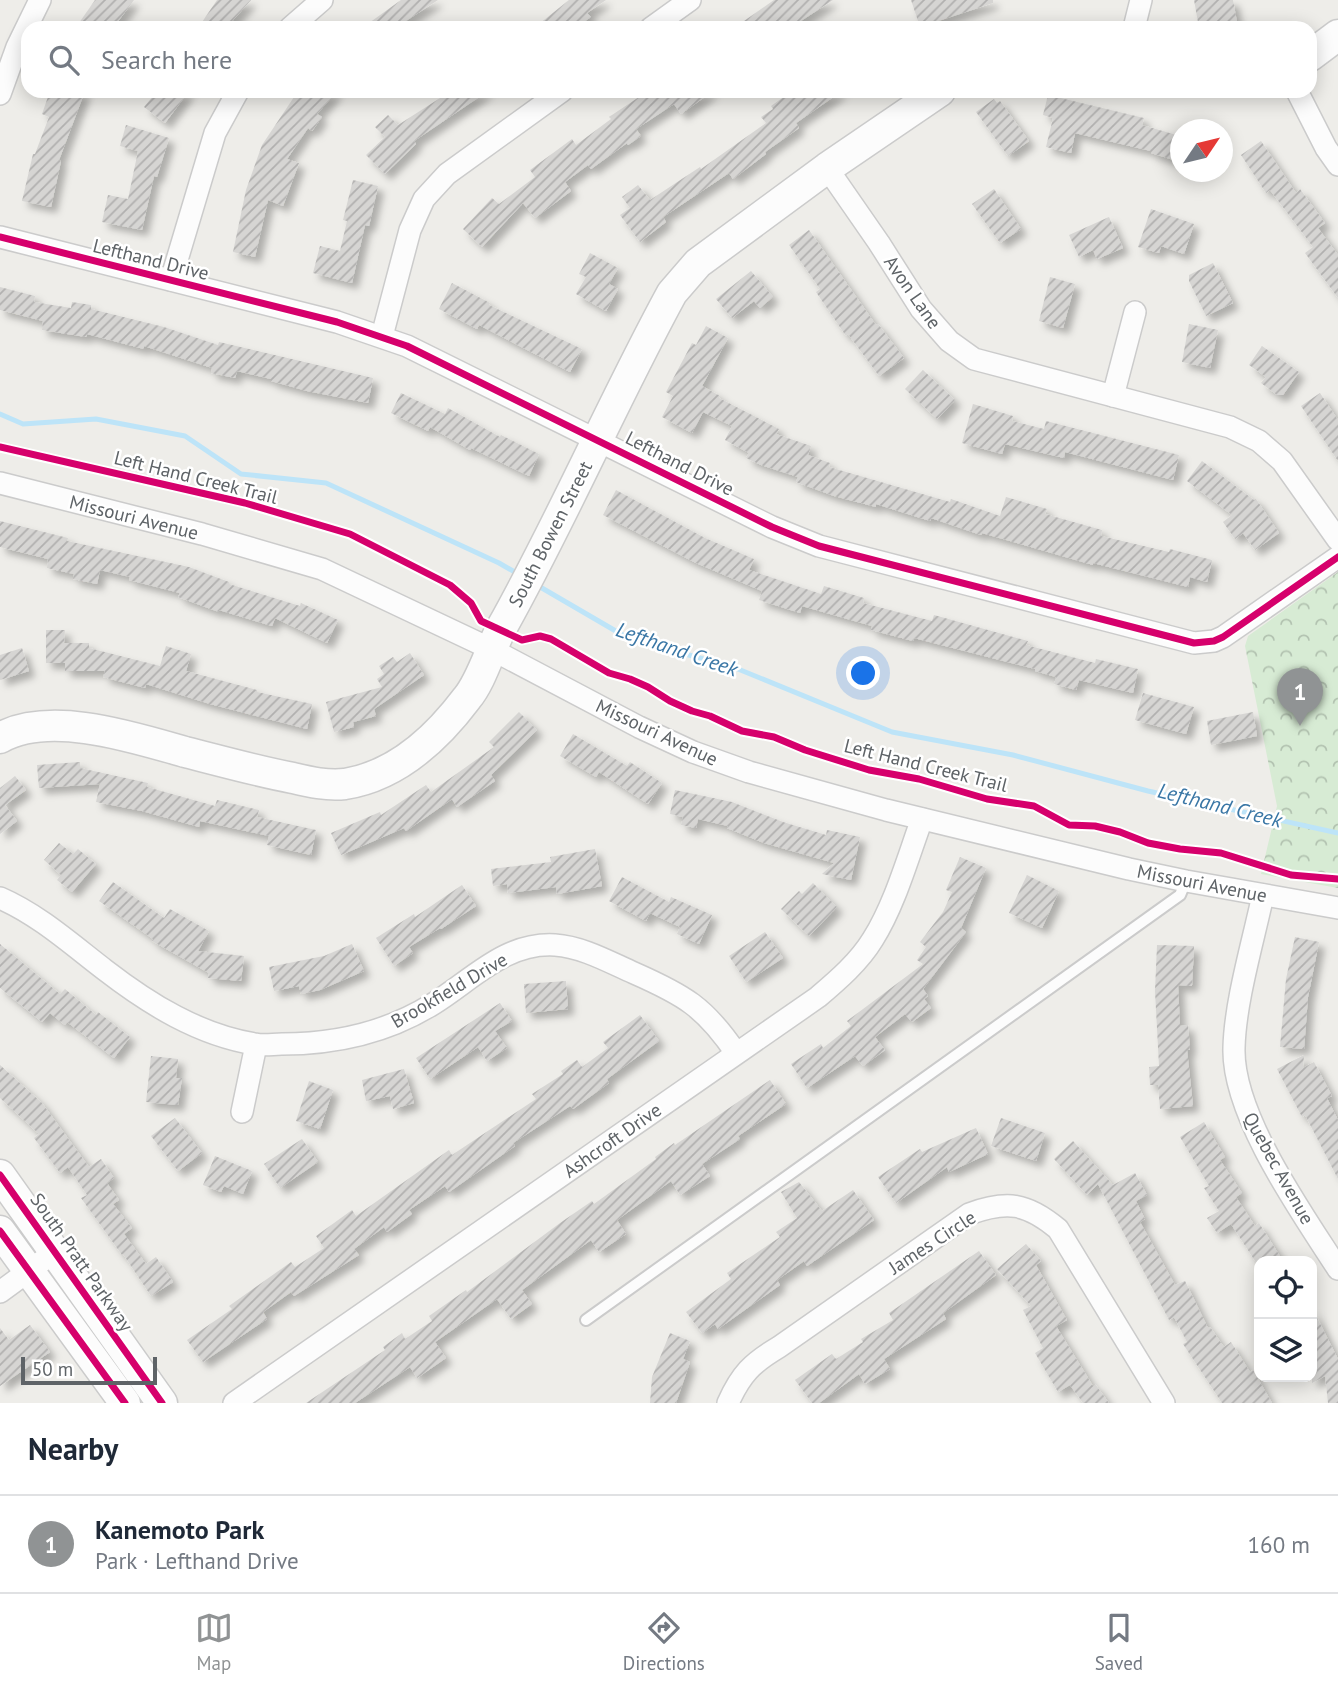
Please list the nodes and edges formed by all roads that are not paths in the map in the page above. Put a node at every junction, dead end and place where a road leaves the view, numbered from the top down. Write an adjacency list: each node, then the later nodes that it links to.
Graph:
1 (40, 0): 5 (street)
2 (322, 0): 6 (street)
3 (690, 0): 7 (street)
4 (1141, 0): 8 (street)
5 (30, 21)
6 (298, 21)
7 (660, 21)
8 (1136, 21)
9 (1338, 35): 11 (street)
10 (21, 39): 12 (street)
11 (1317, 50)
12 (0, 94)
13 (234, 98): 20 (street)
14 (552, 98): 22 (street)
15 (930, 98): 18 (street, South Bowen Street)
16 (1301, 98): 17 (street)
17 (1338, 165)
18 (827, 168): 23 (street, Avon Lane); 24 (street, South Bowen Street)
19 (0, 237): 20 (street, Lefthand Drive)
20 (171, 280): 22 (street, Lefthand Drive)
21 (1135, 312): 23 (street)
22 (382, 336): 24 (street, Lefthand Drive)
23 (1112, 397): 26 (street, Avon Lane)
24 (597, 439): 27 (street, Lefthand Drive); 28 (street, South Bowen Street)
25 (0, 483): 28 (street, Missouri Avenue)
26 (1338, 540)
27 (1338, 557)
28 (491, 649): 29 (street, South Bowen Street); 30 (street, Missouri Avenue)
29 (0, 738)
30 (922, 818): 31 (street, Missouri Avenue); 36 (street, Ashcroft Drive)
31 (1186, 881): 32 (street, Missouri Avenue); 44 (lane)
32 (1263, 895): 34 (street, Missouri Avenue); 41 (street, Quebec Avenue)
33 (0, 898): 35 (street, Brookfield Drive)
34 (1338, 908)
35 (256, 1045): 36 (street, Brookfield Drive); 37 (street)
36 (736, 1053): 47 (street, Ashcroft Drive)
37 (242, 1112)
38 (0, 1175): 40 (street, South Pratt Parkway)
39 (0, 1231): 42 (street)
40 (56, 1251): 42 (street); 46 (street, South Pratt Parkway)
41 (1338, 1269)
42 (31, 1271): 43 (street); 45 (street)
43 (0, 1292)
44 (586, 1320)
45 (125, 1403)
46 (162, 1403)
47 (234, 1403)
48 (727, 1403): 49 (street, James Circle)
49 (1164, 1403)

